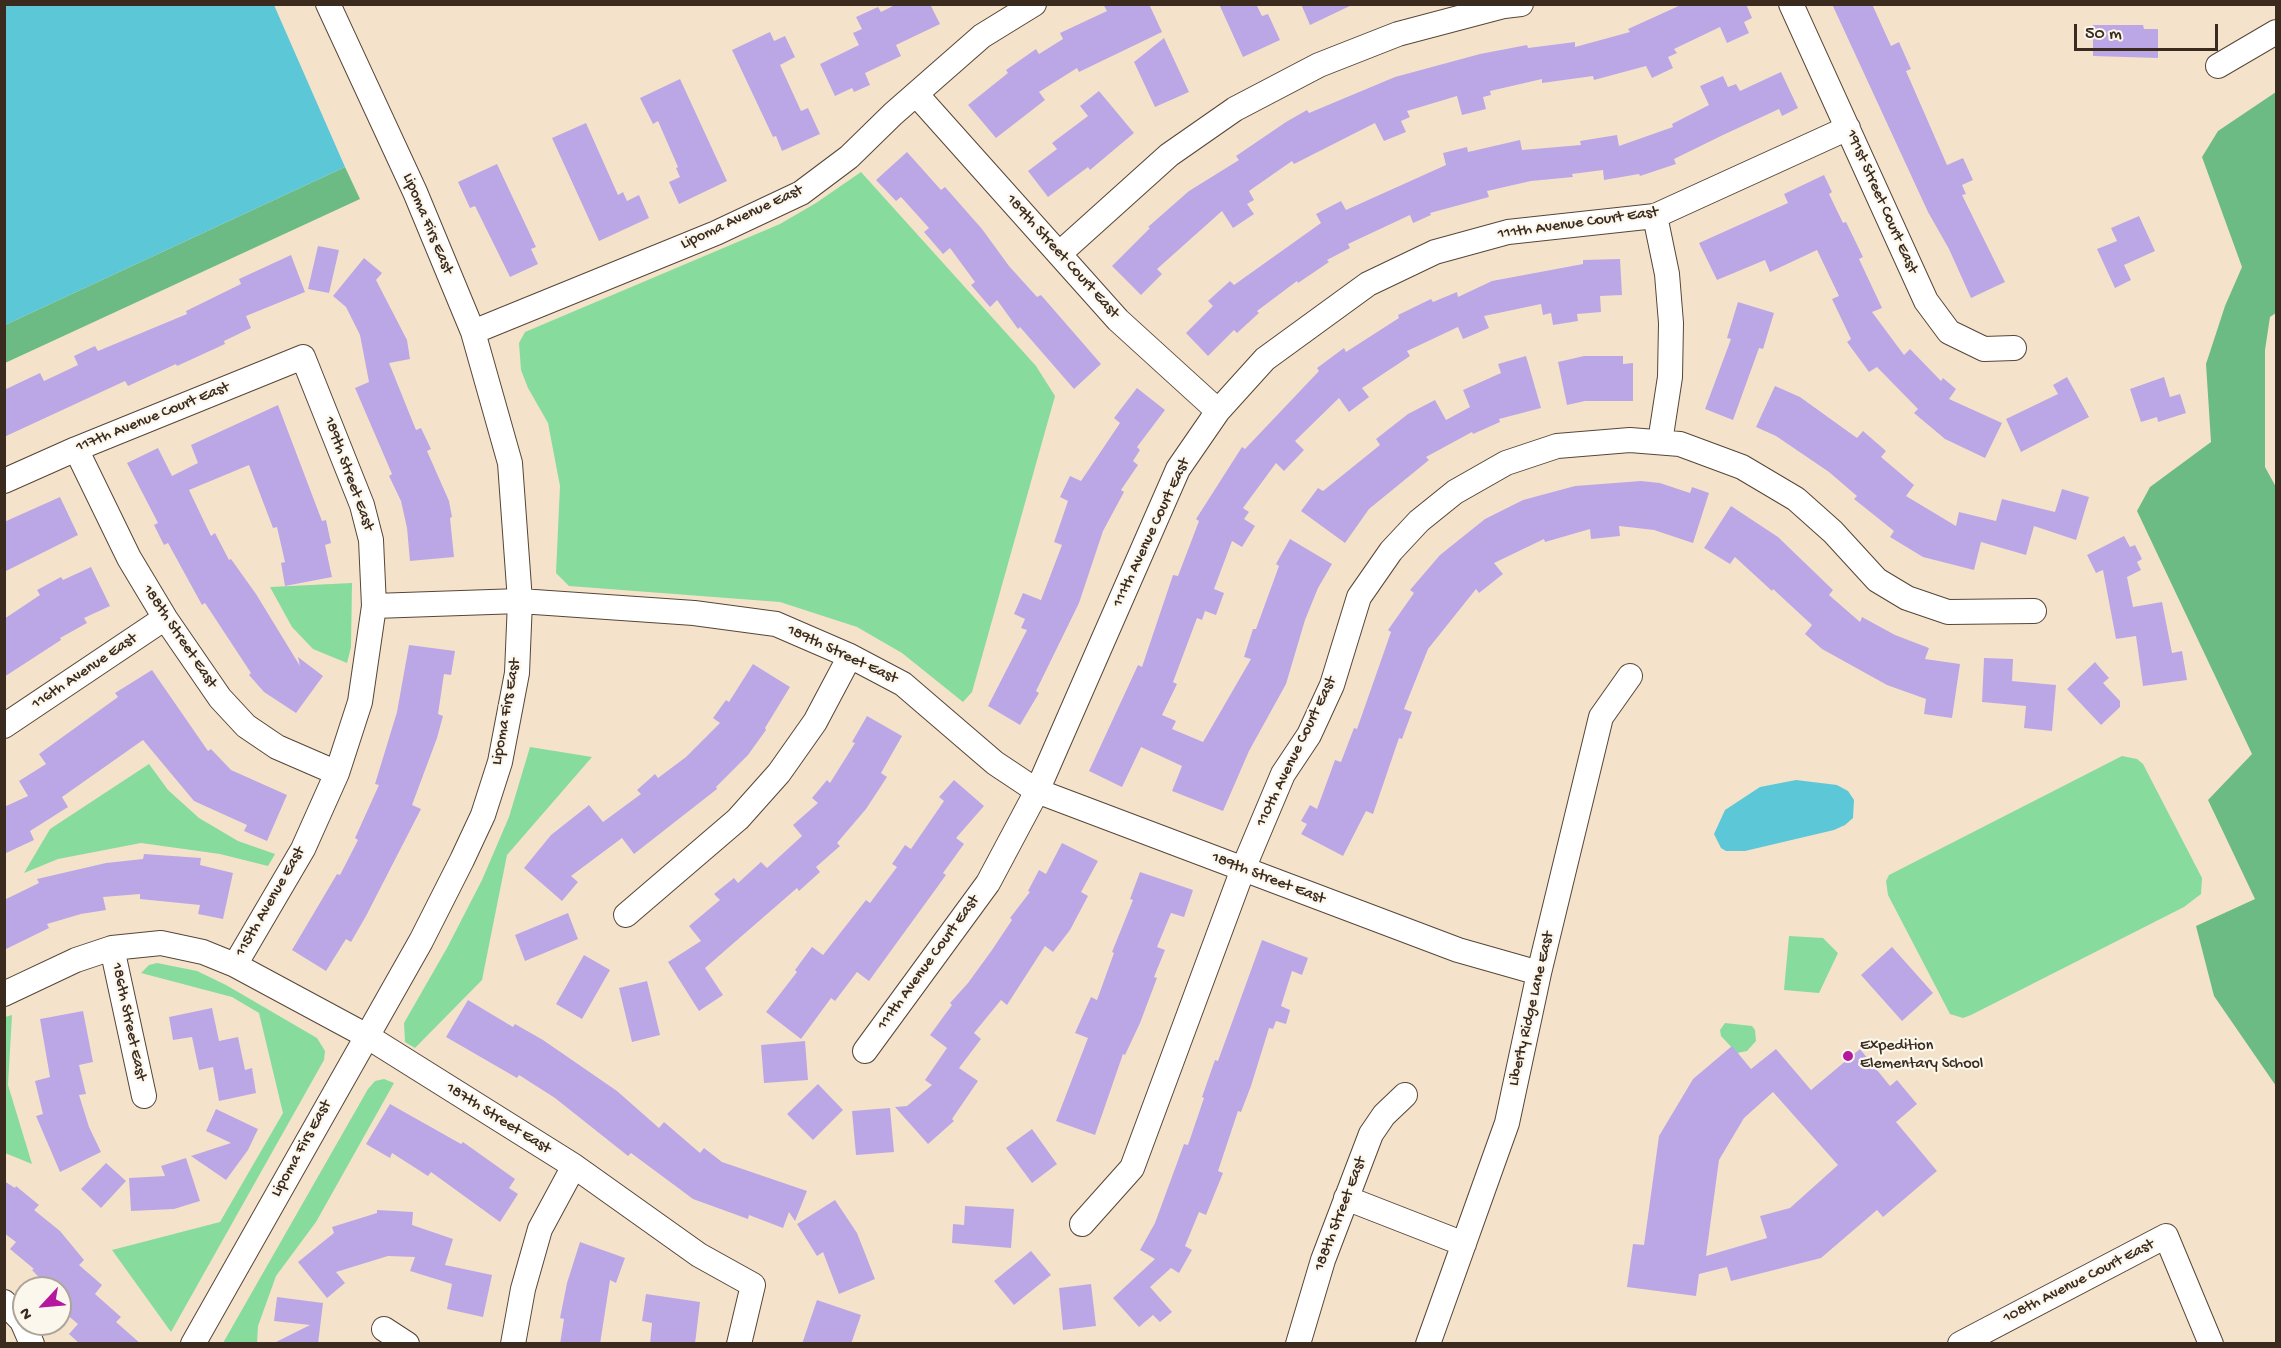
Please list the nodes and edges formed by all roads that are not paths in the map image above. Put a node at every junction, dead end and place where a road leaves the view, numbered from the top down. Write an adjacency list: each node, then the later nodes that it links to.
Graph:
1 (328, 4): 11 (street, Lipoma Firs East)
2 (1034, 4): 7 (street, Lipoma Avenue East)
3 (1521, 4): 10 (street)
4 (1791, 4): 8 (street, 191st Street Court East)
5 (2277, 32): 6 (street)
6 (2218, 66)
7 (916, 94): 10 (street, 189th Street Court East); 11 (street, Lipoma Avenue East)
8 (1848, 129): 9 (street, 111th Avenue Court East); 12 (street, 191st Street Court East)
9 (1655, 216): 14 (street, 111th Avenue Court East); 15 (street)
10 (1059, 254): 14 (street, 189th Street Court East)
11 (473, 332): 18 (street, Lipoma Firs East)
12 (2014, 348)
13 (303, 357): 16 (street, 117th Avenue Court East); 19 (street, 189th Street East)
14 (1218, 411): 26 (street, 111th Avenue Court East)
15 (1660, 442): 20 (street, 110th Avenue Court East); 27 (street, 110th Avenue Court East)
16 (76, 449): 17 (street, 117th Avenue Court East); 21 (street, 188th Street East)
17 (4, 481)
18 (520, 601): 19 (street, 189th Street East); 22 (street, 189th Street East); 33 (street, Lipoma Firs East)
19 (374, 606): 25 (street, 115th Avenue East)
20 (2034, 611)
21 (165, 618): 24 (street, 116th Avenue East); 25 (street, 188th Street East)
22 (850, 656): 26 (street, 189th Street East); 28 (street)
23 (1630, 676): 31 (street, Liberty Ridge Lane East)
24 (4, 726)
25 (337, 773): 30 (street, 115th Avenue East)
26 (1037, 791): 27 (street, 189th Street East); 34 (street, 111th Avenue Court East)
27 (1243, 869): 31 (street, 189th Street East); 39 (street, 110th Avenue Court East)
28 (626, 915)
29 (112, 948): 30 (street, 115th Avenue East); 32 (street, 115th Avenue East); 36 (street, 186th Street East)
30 (235, 964): 33 (street, 187th Street East)
31 (1539, 973): 40 (street, Liberty Ridge Lane East)
32 (4, 994)
33 (365, 1035): 37 (street, 187th Street East); 45 (street, Lipoma Firs East)
34 (865, 1051)
35 (1405, 1095): 38 (street, 188th Street East)
36 (144, 1096)
37 (574, 1166): 47 (street); 48 (street, 187th Street East)
38 (1346, 1198): 40 (street); 49 (street, 188th Street East)
39 (1082, 1224)
40 (1464, 1244): 50 (street, Liberty Ridge Lane East)
41 (4, 1302): 44 (street)
42 (384, 1329): 46 (street)
43 (1998, 1335): 51 (street, 108th Avenue Court East); 52 (street, 108th Avenue Court East)
44 (32, 1344)
45 (193, 1344)
46 (407, 1344)
47 (513, 1344)
48 (739, 1344)
49 (1298, 1344)
50 (1428, 1344)
51 (1960, 1344)
52 (2211, 1344)

